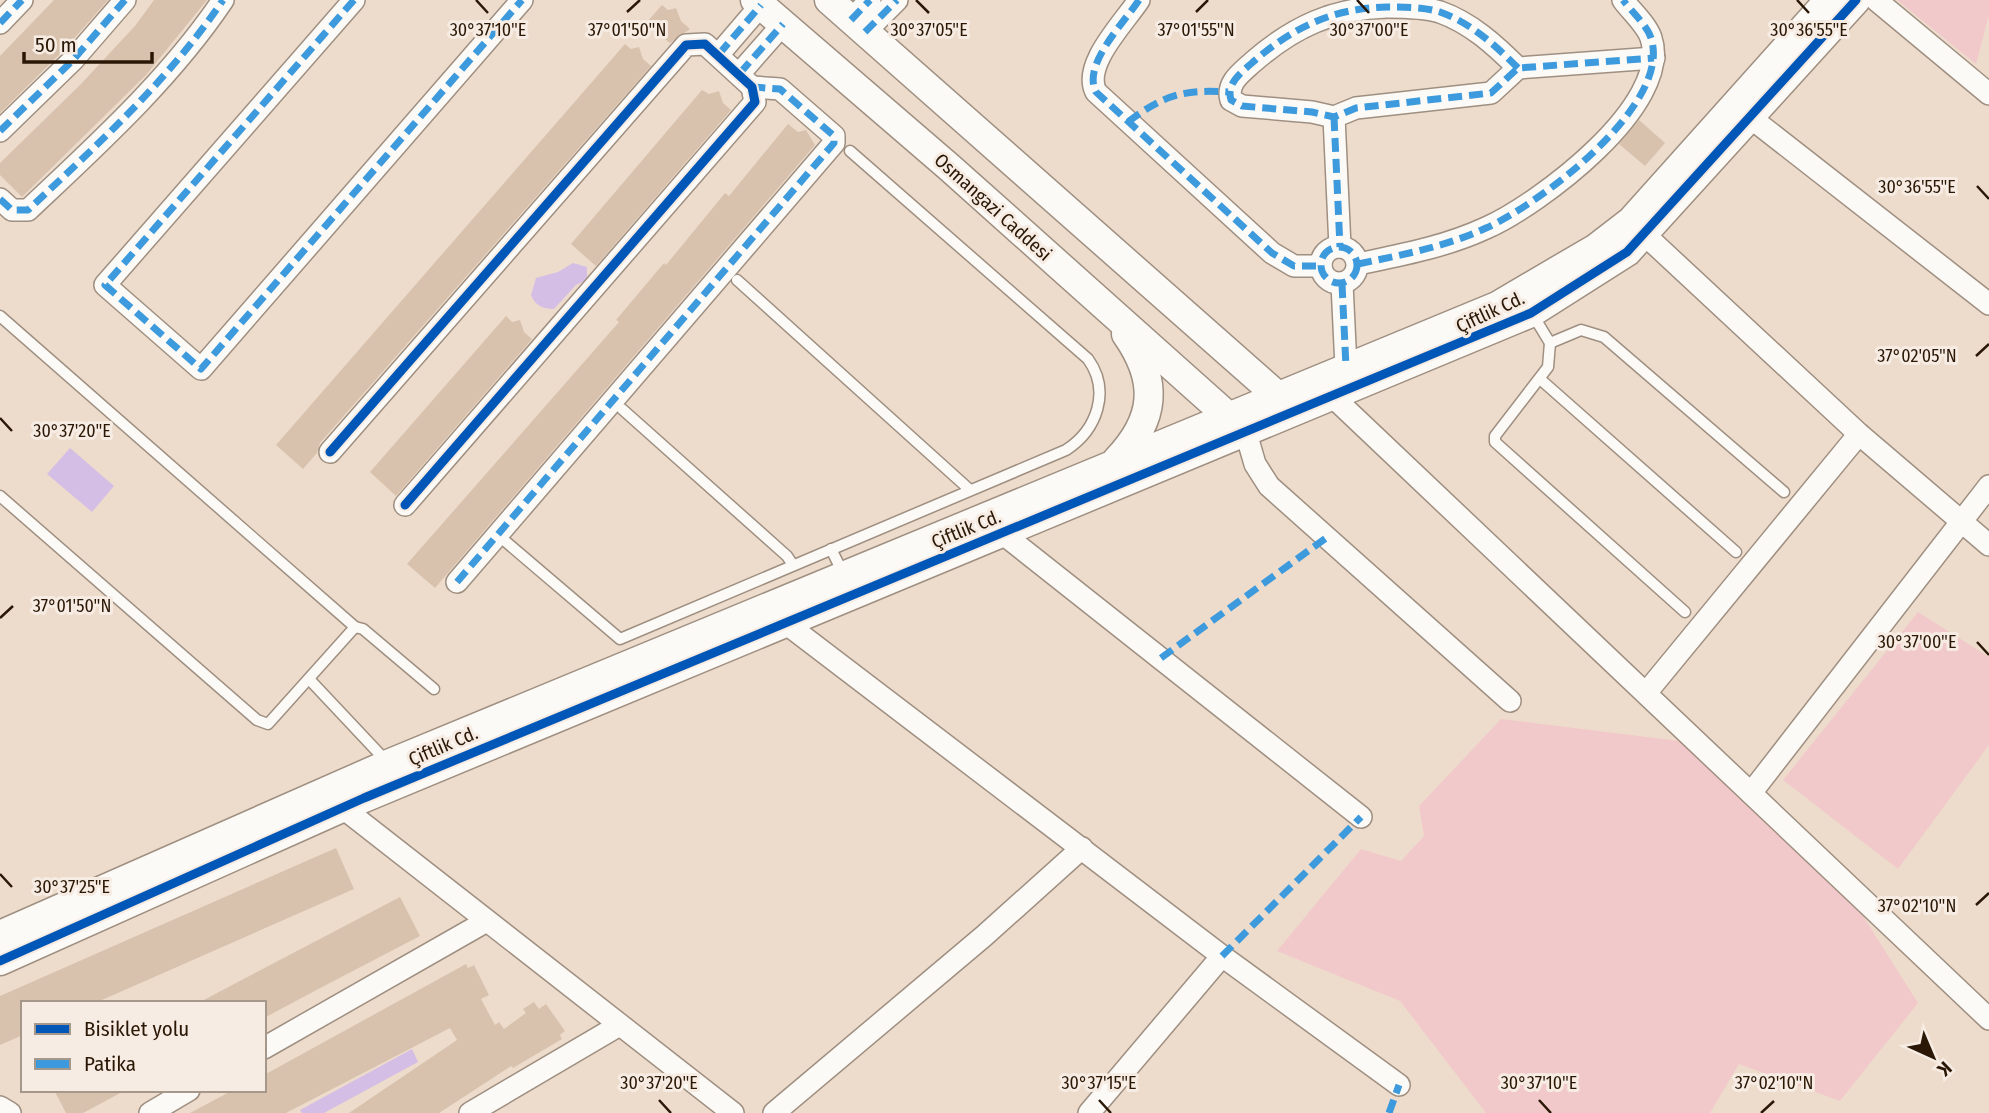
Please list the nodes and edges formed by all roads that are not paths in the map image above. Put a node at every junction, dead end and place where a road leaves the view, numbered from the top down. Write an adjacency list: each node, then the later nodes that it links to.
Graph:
1 (22, 0): 15 (street)
2 (125, 0): 25 (street)
3 (223, 0): 27 (street)
4 (354, 0): 5 (street)
5 (522, 0)
6 (828, 0): 17 (street)
7 (870, 0): 17 (street)
8 (897, 0): 17 (street)
9 (1139, 0): 31 (street)
10 (1623, 0): 19 (street)
11 (1829, 0): 39 (street, Çiftlik Cd.)
12 (1856, 0): 24 (street, Çiftlik Cd.)
13 (1876, 0): 22 (street)
14 (758, 2): 16 (street, Osmangazi Caddesi); 18 (street)
15 (0, 23)
16 (783, 24): 21 (street); 35 (street, Osmangazi Caddesi)
17 (858, 26): 42 (street)
18 (719, 54): 21 (street); 46 (street)
19 (1654, 58): 20 (street); 30 (street)
20 (1518, 68): 23 (street); 23 (street)
21 (746, 80): 52 (street); 61 (street)
22 (1989, 94)
23 (1334, 117): 29 (street)
24 (1751, 118): 28 (street, Çiftlik Cd.); 34 (street)
25 (0, 131)
26 (850, 151): 49 (lane)
27 (0, 199)
28 (1645, 234): 36 (street, Çiftlik Cd.); 45 (street)
29 (1340, 247): 30 (street); 31 (street)
30 (1358, 264): 33 (street)
31 (1321, 267): 33 (street)
32 (737, 280): 49 (lane)
33 (1342, 284): 39 (street)
34 (1989, 304)
35 (1111, 311): 44 (street, Osmangazi Caddesi); 47 (street)
36 (1531, 313): 38 (lane); 41 (street, Çiftlik Cd.)
37 (0, 316): 64 (lane)
38 (1550, 344): 40 (lane); 50 (lane)
39 (1346, 367): 42 (street, Çiftlik Cd.)
40 (1540, 379): 58 (lane); 62 (lane)
41 (1334, 397): 42 (street, Çiftlik Cd.); 67 (street)
42 (1287, 404): 44 (street, Çiftlik Cd.)
43 (622, 410): 59 (lane)
44 (1237, 425): 47 (street, Çiftlik Cd.); 54 (street, Çiftlik Cd.); 68 (street)
45 (1859, 434): 53 (street); 67 (street)
46 (330, 452)
47 (1114, 464): 60 (street, Çiftlik Cd.)
48 (1989, 486): 53 (street)
49 (970, 490): 57 (lane)
50 (1784, 492)
51 (0, 496): 65 (lane)
52 (405, 505)
53 (1962, 523): 56 (street); 70 (street)
54 (1002, 533): 63 (street, Çiftlik Cd.); 72 (street)
55 (505, 541): 59 (lane)
56 (1989, 545)
57 (831, 548): 59 (lane); 60 (lane)
58 (1736, 552)
59 (793, 565)
60 (844, 575): 69 (street, Çiftlik Cd.)
61 (457, 582)
62 (1685, 612)
63 (784, 622): 71 (street, Çiftlik Cd.); 73 (street)
64 (355, 627): 65 (lane); 66 (lane)
65 (309, 679): 69 (lane)
66 (434, 689)
67 (1646, 693): 70 (street)
68 (1510, 701)
69 (388, 764): 75 (street, Çiftlik Cd.)
70 (1751, 793): 78 (street)
71 (343, 807): 74 (street); 77 (street, Çiftlik Cd.)
72 (1361, 817)
73 (1082, 848): 76 (street); 88 (street)
74 (485, 922): 79 (street); 80 (street)
75 (0, 935)
76 (1222, 956): 81 (street); 89 (street)
77 (0, 961)
78 (1989, 1018)
79 (618, 1026): 86 (street); 87 (street)
80 (266, 1047)
81 (1399, 1085)
82 (187, 1092): 85 (street)
83 (0, 1107): 84 (street)
84 (10, 1113)
85 (150, 1113)
86 (470, 1113)
87 (733, 1113)
88 (774, 1113)
89 (1089, 1113)

